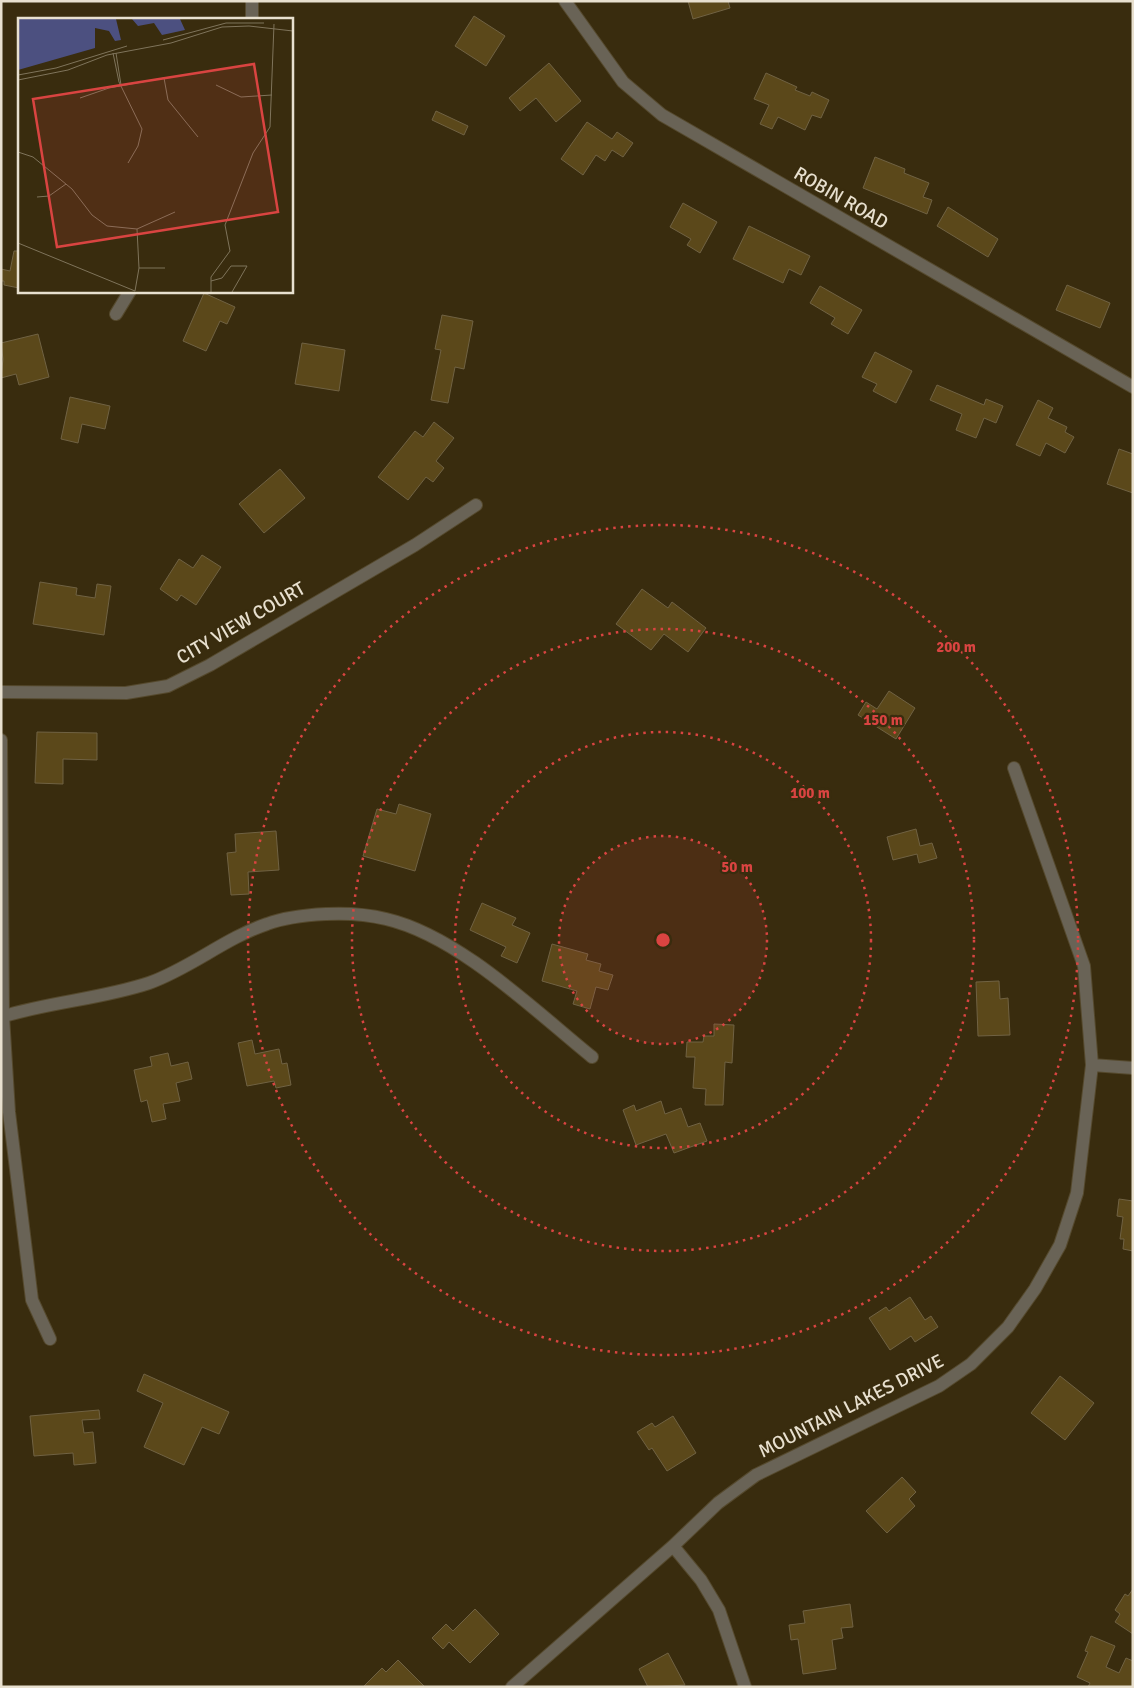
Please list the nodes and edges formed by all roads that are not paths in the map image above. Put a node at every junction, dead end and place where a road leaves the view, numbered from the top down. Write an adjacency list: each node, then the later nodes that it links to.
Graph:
1 (252, 1): 3 (street)
2 (565, 1): 6 (street, ROBIN ROAD)
3 (252, 18)
4 (129, 292): 5 (street)
5 (116, 314)
6 (1133, 387)
7 (476, 505): 8 (street, CITY VIEW COURT)
8 (1, 692)
9 (1, 740): 11 (street)
10 (1014, 768): 13 (street, MOUNTAIN LAKES DRIVE)
11 (2, 1016): 12 (street); 15 (street)
12 (592, 1057)
13 (1092, 1066): 14 (street); 16 (street, MOUNTAIN LAKES DRIVE)
14 (1133, 1068)
15 (50, 1339)
16 (673, 1546): 17 (street, MOUNTAIN LAKES DRIVE); 18 (street)
17 (512, 1687)
18 (745, 1687)

